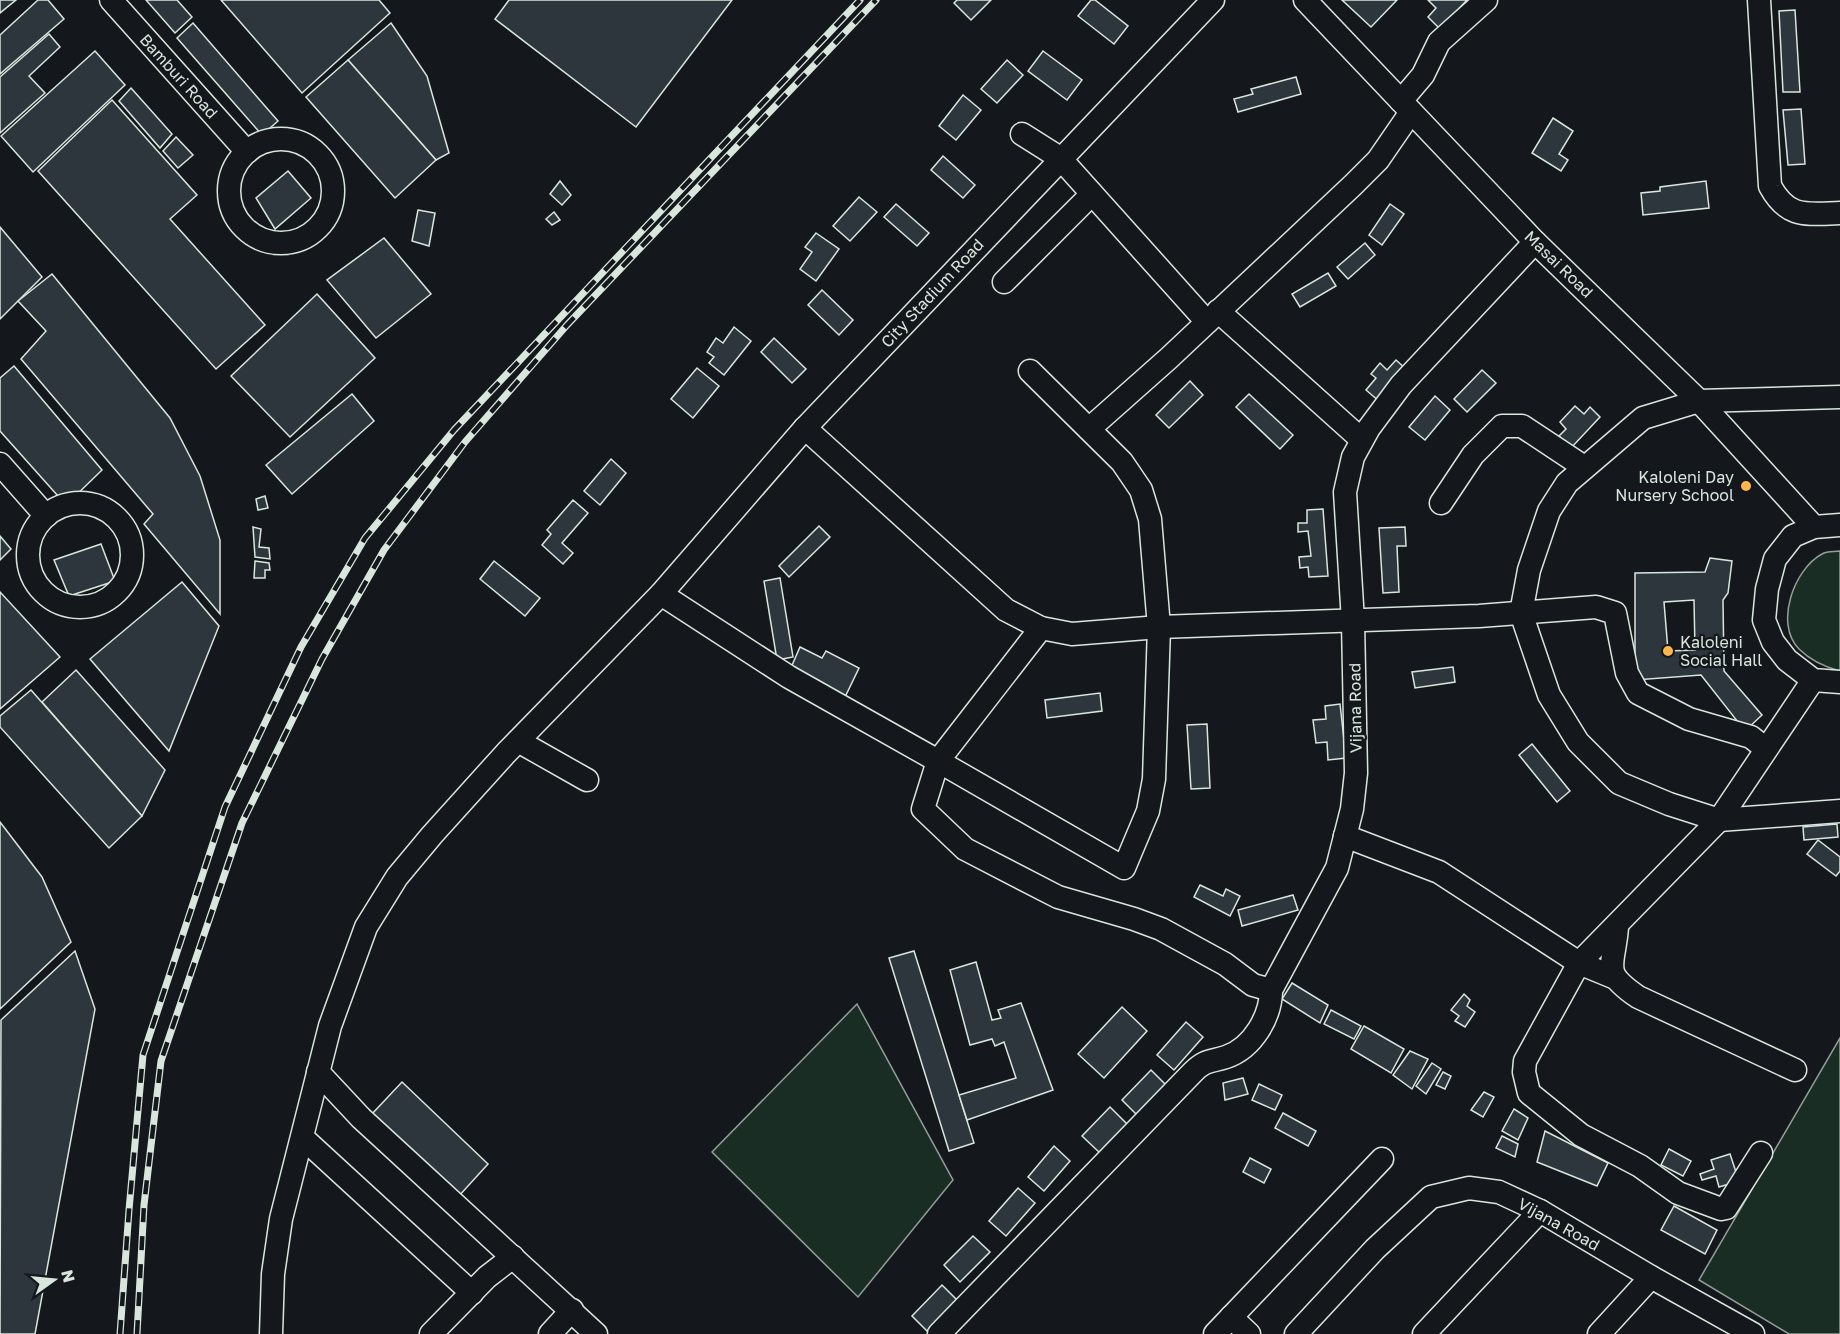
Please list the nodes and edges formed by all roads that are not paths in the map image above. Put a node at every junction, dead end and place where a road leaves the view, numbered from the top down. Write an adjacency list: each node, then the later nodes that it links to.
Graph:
1 (111, 0): 8 (street, Bamburi Road)
2 (1213, 0): 9 (street, City Stadium Road)
3 (1305, 0): 6 (street, Masai Road)
4 (1486, 0): 6 (street)
5 (1759, 0): 11 (street)
6 (1406, 106): 12 (street, Masai Road); 14 (street)
7 (1022, 134): 9 (street)
8 (247, 152): 8 (street)
9 (1060, 158): 10 (street); 18 (street, City Stadium Road)
10 (1092, 194): 13 (street); 14 (street)
11 (1840, 213)
12 (1535, 242): 17 (street, Masai Road); 20 (street, Vijana Road)
13 (1004, 282)
14 (1212, 317): 19 (street); 20 (street)
15 (1030, 371): 19 (street)
16 (1840, 398): 17 (street)
17 (1699, 400): 22 (street); 26 (street, Masai Road)
18 (805, 428): 27 (street, City Stadium Road); 31 (street)
19 (1089, 429): 30 (street)
20 (1362, 440): 29 (street, Vijana Road)
21 (0, 464): 24 (street)
22 (1584, 467): 23 (street); 28 (street)
23 (1441, 503)
24 (46, 516): 24 (street)
25 (1840, 525): 26 (street)
26 (1814, 527): 32 (street)
27 (661, 594): 34 (street, City Stadium Road); 36 (street)
28 (1521, 613): 29 (street); 35 (street); 39 (street)
29 (1353, 621): 30 (street); 40 (street, Vijana Road)
30 (1159, 627): 31 (street); 36 (street)
31 (1041, 628): 36 (street)
32 (1813, 680): 33 (street); 35 (street)
33 (1840, 682)
34 (518, 741): 37 (street); 46 (street, City Stadium Road)
35 (1766, 749): 39 (street)
36 (938, 761): 44 (street)
37 (587, 780)
38 (1840, 811): 39 (street)
39 (1719, 820): 41 (street)
40 (1345, 836): 42 (street); 44 (street, Vijana Road)
41 (1617, 927): 42 (street); 43 (street)
42 (1579, 963): 43 (street); 48 (street)
43 (1612, 977): 45 (street)
44 (1271, 990): 60 (street, Vijana Road)
45 (1795, 1070)
46 (318, 1072): 47 (street, City Stadium Road); 51 (street)
47 (303, 1138): 53 (street); 56 (street, City Stadium Road)
48 (1761, 1153)
49 (1382, 1159): 55 (street)
50 (1540, 1210): 52 (street, Vijana Road); 63 (street, Vijana Road); 64 (street)
51 (513, 1257): 53 (street); 54 (street)
52 (1651, 1277): 65 (street); 66 (street, Vijana Road)
53 (472, 1293): 57 (street)
54 (572, 1310): 58 (street); 59 (street)
55 (1231, 1317): 61 (street); 62 (street)
56 (272, 1334)
57 (431, 1334)
58 (550, 1334)
59 (596, 1334)
60 (939, 1334)
61 (1215, 1334)
62 (1249, 1334)
63 (1296, 1334)
64 (1424, 1334)
65 (1599, 1334)
66 (1752, 1334)

